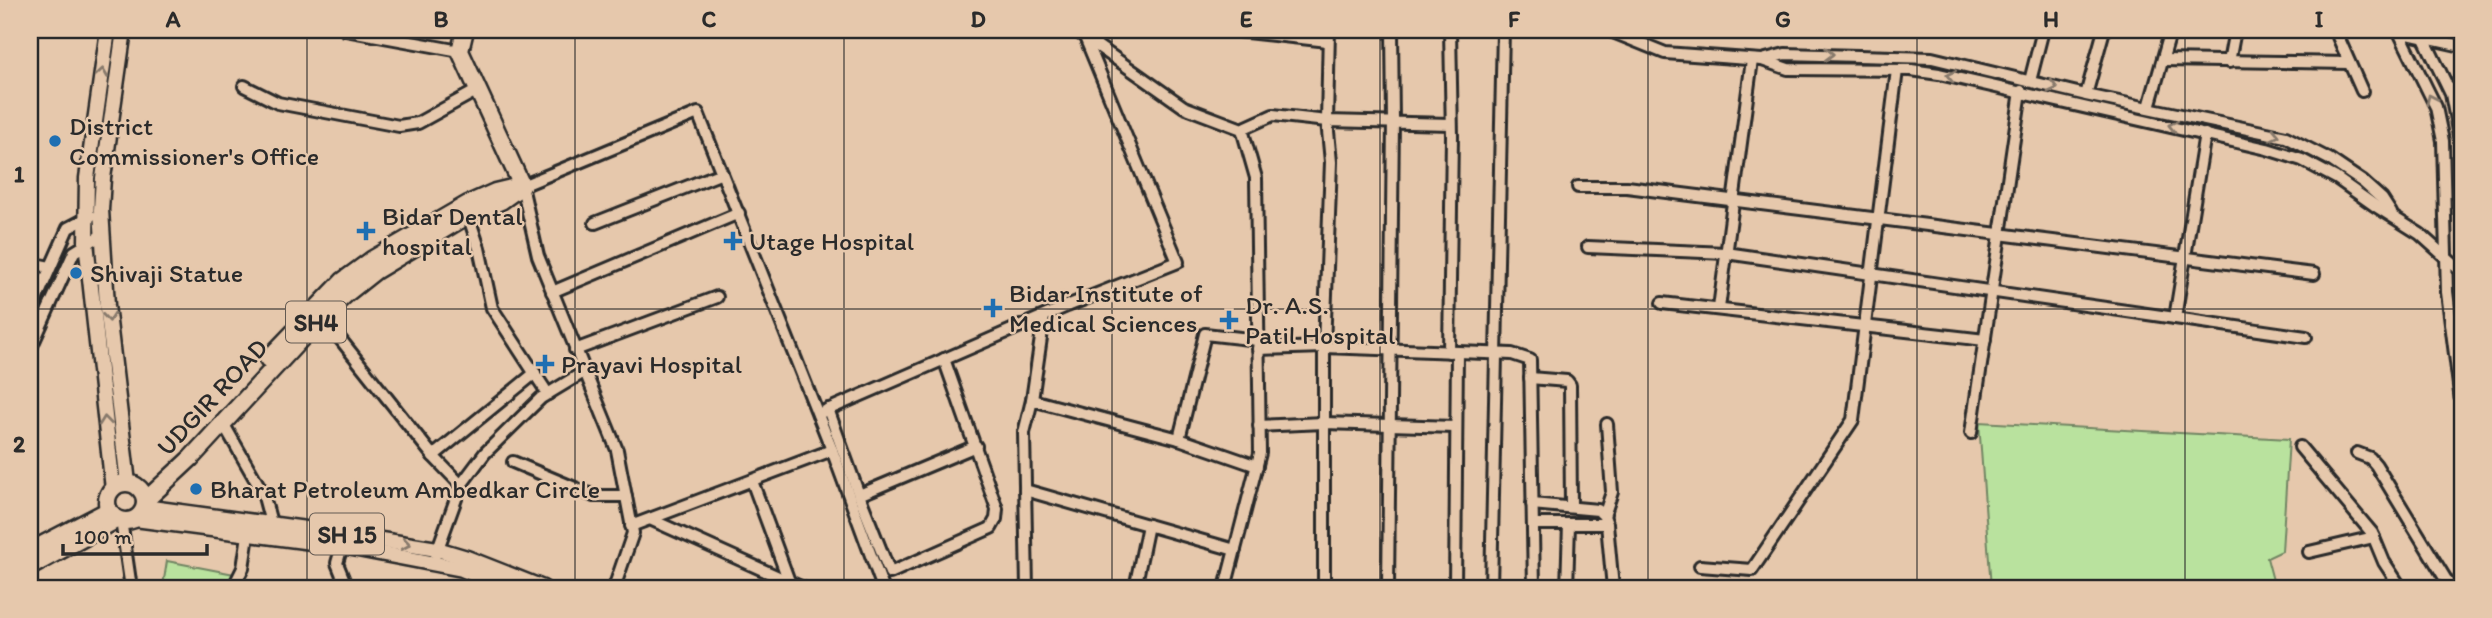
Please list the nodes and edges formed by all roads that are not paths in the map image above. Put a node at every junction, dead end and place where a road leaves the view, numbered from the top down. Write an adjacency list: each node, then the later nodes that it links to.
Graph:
1 (108, 30): 48 (main road, one-way to 1)
2 (124, 30): 44 (main road)
3 (345, 30): 21 (street)
4 (465, 30): 21 (highway)
5 (1075, 30): 19 (street)
6 (1228, 30): 18 (street)
7 (1392, 30): 35 (street)
8 (1450, 30): 36 (street)
9 (1503, 30): 81 (street)
10 (1608, 30): 22 (street)
11 (2043, 30): 27 (street)
12 (2104, 30): 32 (street)
13 (2171, 30): 23 (street)
14 (2235, 30): 24 (street)
15 (2334, 30): 25 (street)
16 (2398, 31): 17 (street); 56 (street, one-way to 16)
17 (2421, 33): 20 (street); 39 (street)
18 (1328, 35): 34 (street)
19 (1085, 37): 37 (street); 70 (street)
20 (2462, 46)
21 (460, 51): 29 (highway)
22 (1757, 60): 26 (street); 27 (street, one-way to 27); 43 (street)
23 (2163, 60): 24 (street); 33 (street)
24 (2228, 62): 25 (street)
25 (2349, 63): 31 (street)
26 (1897, 70): 30 (street, one-way to 26); 49 (street)
27 (2030, 81): 32 (street, one-way to 32)
28 (244, 86): 29 (street)
29 (476, 91): 41 (highway)
30 (2021, 91): 38 (street, one-way to 30); 52 (street)
31 (2362, 91)
32 (2086, 95): 33 (street)
33 (2149, 107): 47 (street, one-way to 47)
34 (1327, 121): 35 (street); 37 (street); 76 (street)
35 (1393, 121): 36 (street); 79 (street)
36 (1451, 124): 80 (street)
37 (1242, 129): 75 (street)
38 (2205, 134): 47 (street); 57 (street)
39 (2462, 151)
40 (722, 173): 41 (street, UDGIR ROAD); 45 (street); 50 (street)
41 (522, 186): 46 (highway, UDGIR ROAD / SH4); 63 (street); 111 (highway, UDGIR ROAD / SH4)
42 (1578, 187): 43 (street)
43 (1733, 201): 49 (street); 55 (street)
44 (101, 210): 48 (street); 51 (main road)
45 (738, 213): 63 (street); 89 (street)
46 (468, 215): 69 (highway, UDGIR ROAD / SH4); 84 (street)
47 (2392, 215): 56 (street)
48 (86, 219): 53 (main road); 59 (street)
49 (1879, 219): 52 (street); 62 (street)
50 (594, 222)
51 (103, 233): 53 (street); 111 (main road, one-way to 111)
52 (2000, 234): 57 (street); 64 (street)
53 (86, 242): 77 (street); 111 (main road, one-way to 53)
54 (1588, 247): 55 (street)
55 (1726, 253): 62 (street); 67 (street)
56 (2446, 257): 60 (street); 88 (street)
57 (2185, 258): 61 (street); 71 (street)
58 (30, 263): 59 (street)
59 (50, 267): 68 (street)
60 (2462, 272)
61 (2315, 274)
62 (1873, 275): 64 (street); 72 (street)
63 (552, 292): 78 (street)
64 (1992, 292): 71 (street); 74 (street)
65 (717, 297): 78 (street)
66 (1662, 303): 67 (street)
67 (1719, 308): 72 (street)
68 (30, 314)
69 (322, 316): 90 (highway, UDGIR ROAD / SH4); 102 (street)
70 (1044, 317): 82 (street); 87 (street)
71 (2175, 318): 73 (street)
72 (1866, 325): 74 (street); 127 (street)
73 (2306, 337)
74 (1985, 340): 96 (street)
75 (1258, 345): 76 (street); 94 (street); 97 (street)
76 (1324, 347): 79 (street); 91 (street)
77 (30, 350)
78 (575, 350): 83 (street)
79 (1391, 350): 80 (street); 92 (street)
80 (1453, 352): 81 (street); 95 (street)
81 (1497, 354): 85 (street); 144 (street)
82 (944, 359): 89 (street); 98 (street)
83 (584, 372): 86 (street); 109 (street)
84 (535, 373): 86 (street); 102 (street)
85 (1530, 379): 110 (street); 112 (street)
86 (548, 394): 106 (street)
87 (1032, 400): 97 (street); 107 (street)
88 (2462, 409)
89 (823, 411): 100 (street); 108 (street)
90 (223, 423): 111 (highway, UDGIR ROAD / SH4); 115 (street)
91 (1324, 423): 92 (street); 94 (street); 141 (street)
92 (1390, 424): 95 (street); 142 (street)
93 (1607, 424): 114 (street)
94 (1259, 426): 104 (street)
95 (1455, 426): 143 (street)
96 (1971, 433)
97 (1179, 439): 104 (street)
98 (976, 446): 108 (street); 108 (street)
99 (2300, 447): 121 (street)
100 (832, 450): 105 (street); 137 (street)
101 (2357, 453): 149 (street)
102 (433, 456): 106 (street)
103 (513, 462): 109 (street)
104 (1257, 467): 123 (street)
105 (752, 481): 113 (street); 129 (street)
106 (461, 485): 126 (street)
107 (1025, 490): 116 (street); 138 (street)
108 (859, 495)
109 (626, 496): 119 (street)
110 (1532, 503): 112 (street); 117 (street)
111 (128, 504): 115 (main road, SH 15); 120 (main road, SH 15); 124 (highway, UDGIR ROAD / SH4); 128 (highway, UDGIR ROAD / SH4); 130 (street)
112 (1572, 507): 114 (street)
113 (652, 520): 119 (street); 129 (street)
114 (1606, 520): 118 (street); 147 (street)
115 (271, 523): 126 (main road, SH 15, one-way to 126)
116 (1148, 524): 123 (street); 139 (street)
117 (1532, 524): 118 (street); 145 (street)
118 (1569, 524): 146 (street)
119 (631, 526): 135 (street)
120 (248, 535): 122 (main road, SH 15); 131 (street)
121 (2374, 537): 125 (street); 148 (street)
122 (342, 546): 126 (main road, SH 15); 132 (street)
123 (1235, 550): 140 (street)
124 (30, 551)
125 (2309, 552)
126 (435, 556): 133 (main road, SH 15); 134 (main road, SH 15)
127 (1700, 566)
128 (30, 567)
129 (790, 584): 136 (street)
130 (131, 588)
131 (233, 588)
132 (347, 588)
133 (506, 588)
134 (543, 588)
135 (614, 588)
136 (803, 588)
137 (883, 588)
138 (1027, 588)
139 (1135, 588)
140 (1225, 588)
141 (1324, 588)
142 (1388, 588)
143 (1455, 588)
144 (1491, 588)
145 (1534, 588)
146 (1567, 588)
147 (1613, 588)
148 (2401, 588)
149 (2451, 588)

